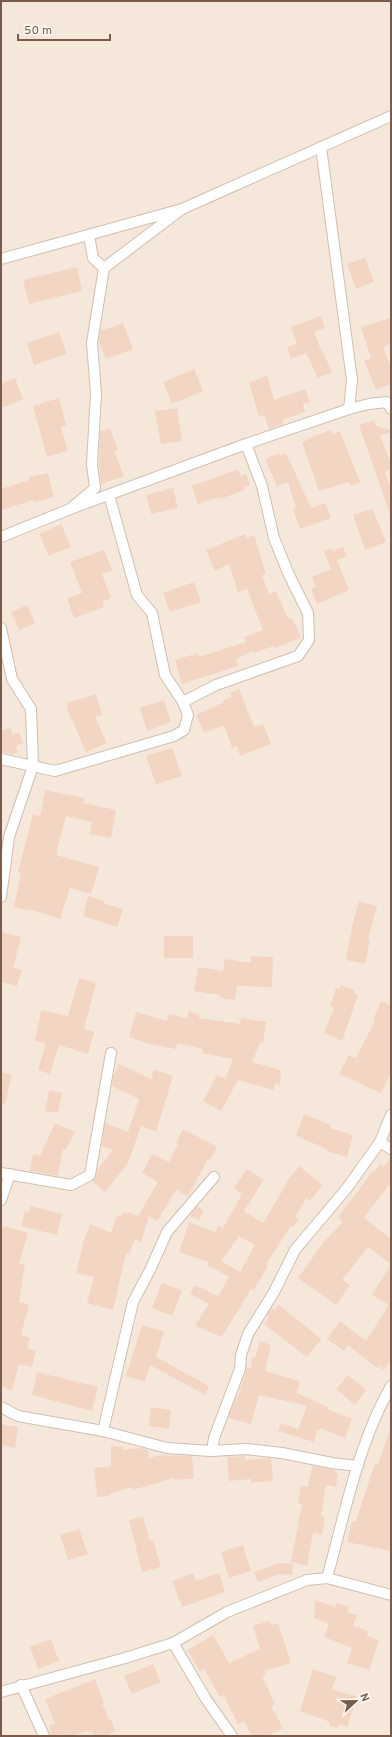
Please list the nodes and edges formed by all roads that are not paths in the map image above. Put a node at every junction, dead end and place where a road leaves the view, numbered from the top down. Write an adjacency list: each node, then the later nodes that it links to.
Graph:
1 (391, 116): 2 (street)
2 (321, 147): 3 (street); 7 (street)
3 (182, 209): 4 (street); 6 (street)
4 (89, 236): 5 (street); 6 (street)
5 (1, 259)
6 (104, 268): 11 (street)
7 (348, 409): 8 (street); 9 (street)
8 (391, 409)
9 (246, 444): 10 (street); 14 (street)
10 (109, 495): 11 (street); 14 (street)
11 (70, 510): 12 (street)
12 (1, 537)
13 (1, 628): 16 (street)
14 (183, 702): 16 (street)
15 (1, 759): 16 (street)
16 (33, 766): 17 (street)
17 (1, 897)
18 (111, 1053): 22 (street)
19 (391, 1115): 20 (street)
20 (380, 1142): 21 (street); 28 (street)
21 (391, 1149)
22 (5, 1173): 24 (street)
23 (214, 1177): 27 (street)
24 (1, 1200)
25 (391, 1386): 29 (street)
26 (1, 1408): 27 (street)
27 (104, 1432): 28 (street)
28 (212, 1451): 29 (street)
29 (358, 1466): 30 (street)
30 (327, 1578): 31 (street); 32 (street)
31 (391, 1595)
32 (172, 1643): 33 (street); 36 (street)
33 (22, 1685): 34 (street); 35 (street)
34 (1, 1692)
35 (44, 1736)
36 (232, 1736)

